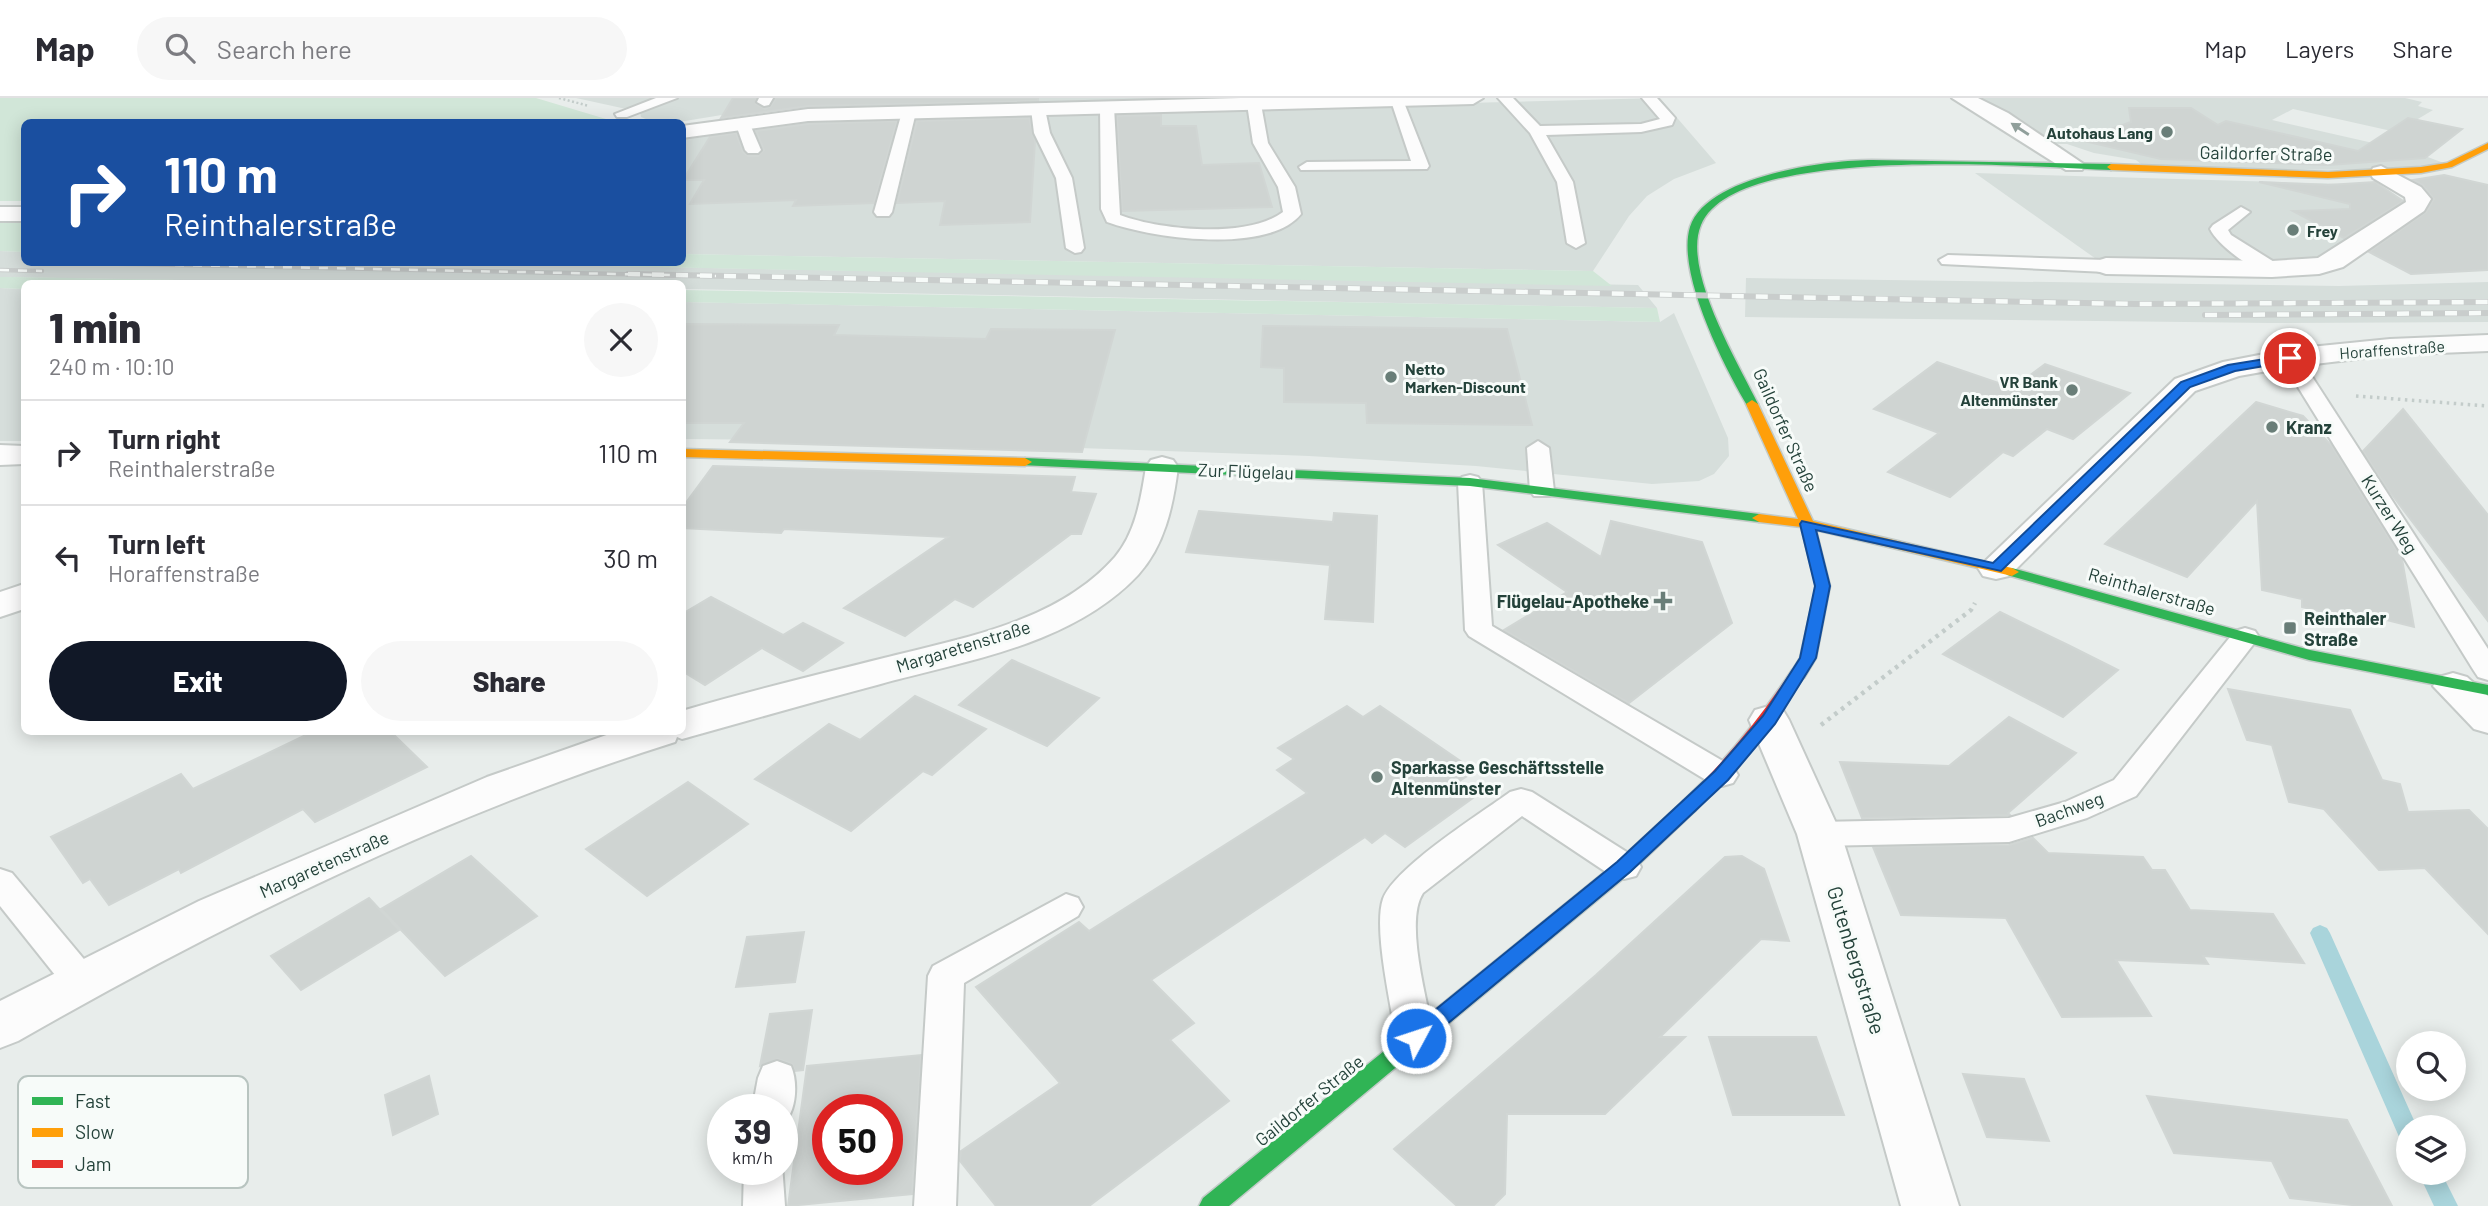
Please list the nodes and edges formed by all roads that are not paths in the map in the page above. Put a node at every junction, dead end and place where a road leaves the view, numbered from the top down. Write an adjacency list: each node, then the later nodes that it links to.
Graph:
1 (670, 98): 12 (lane)
2 (1473, 98): 7 (street)
3 (1505, 98): 15 (lane)
4 (1650, 98): 15 (lane)
5 (1951, 98): 18 (street)
6 (1962, 98): 19 (street, one-way to 6)
7 (1389, 99): 8 (street); 20 (lane)
8 (1254, 104): 9 (street); 9 (lane)
9 (1107, 107): 10 (street)
10 (1038, 109): 11 (street); 27 (lane)
11 (909, 112): 13 (street); 22 (lane)
12 (622, 114)
13 (742, 122): 14 (street); 17 (lane)
14 (686, 131)
15 (1536, 131): 26 (lane)
16 (2488, 146): 21 (main road, Gaildorfer Straße)
17 (753, 150)
18 (2013, 163): 19 (main road, Gaildorfer Straße); 40 (main road, Gaildorfer Straße)
19 (2074, 165): 21 (main road, Gaildorfer Straße)
20 (1307, 167)
21 (2381, 173): 30 (street)
22 (883, 212)
23 (2241, 212): 30 (lane)
24 (0, 214): 25 (street)
25 (21, 214)
26 (1576, 243)
27 (1075, 248)
28 (1948, 260): 29 (lane)
29 (2106, 266): 30 (street)
30 (2272, 269)
31 (2488, 343): 32 (street, Horaffenstraße)
32 (2290, 358): 41 (street, Horaffenstraße); 45 (lane, Kurzer Weg)
33 (1538, 448): 39 (lane)
34 (686, 453): 37 (main road, Zur Flügelau)
35 (0, 455): 36 (street)
36 (21, 455)
37 (1162, 467): 38 (main road, Zur Flügelau); 47 (street, Margaretenstraße)
38 (1470, 482): 39 (main road, Zur Flügelau); 50 (lane)
39 (1542, 491): 40 (main road, Zur Flügelau)
40 (1807, 524): 41 (main road, Reinthalerstraße); 49 (main road, Gaildorfer Straße)
41 (1996, 568): 44 (main road, Reinthalerstraße)
42 (21, 596): 43 (street)
43 (0, 606)
44 (2245, 638): 45 (main road, Reinthalerstraße); 51 (lane, Bachweg)
45 (2476, 682): 46 (street)
46 (2488, 719)
47 (686, 723)
48 (650, 735): 55 (street, Margaretenstraße)
49 (1777, 737): 50 (main road, Gaildorfer Straße); 51 (street, Gutenbergstraße)
50 (1722, 775): 52 (main road, Gaildorfer Straße)
51 (1819, 834): 62 (street, Gutenbergstraße)
52 (1623, 867): 57 (main road, Gaildorfer Straße); 57 (lane)
53 (0, 883): 55 (lane)
54 (1066, 907): 60 (lane)
55 (80, 980): 56 (street, Margaretenstraße)
56 (0, 1026)
57 (1416, 1038): 61 (main road, Gaildorfer Straße)
58 (764, 1185): 59 (lane)
59 (764, 1206)
60 (935, 1206)
61 (1211, 1206)
62 (1930, 1206)

